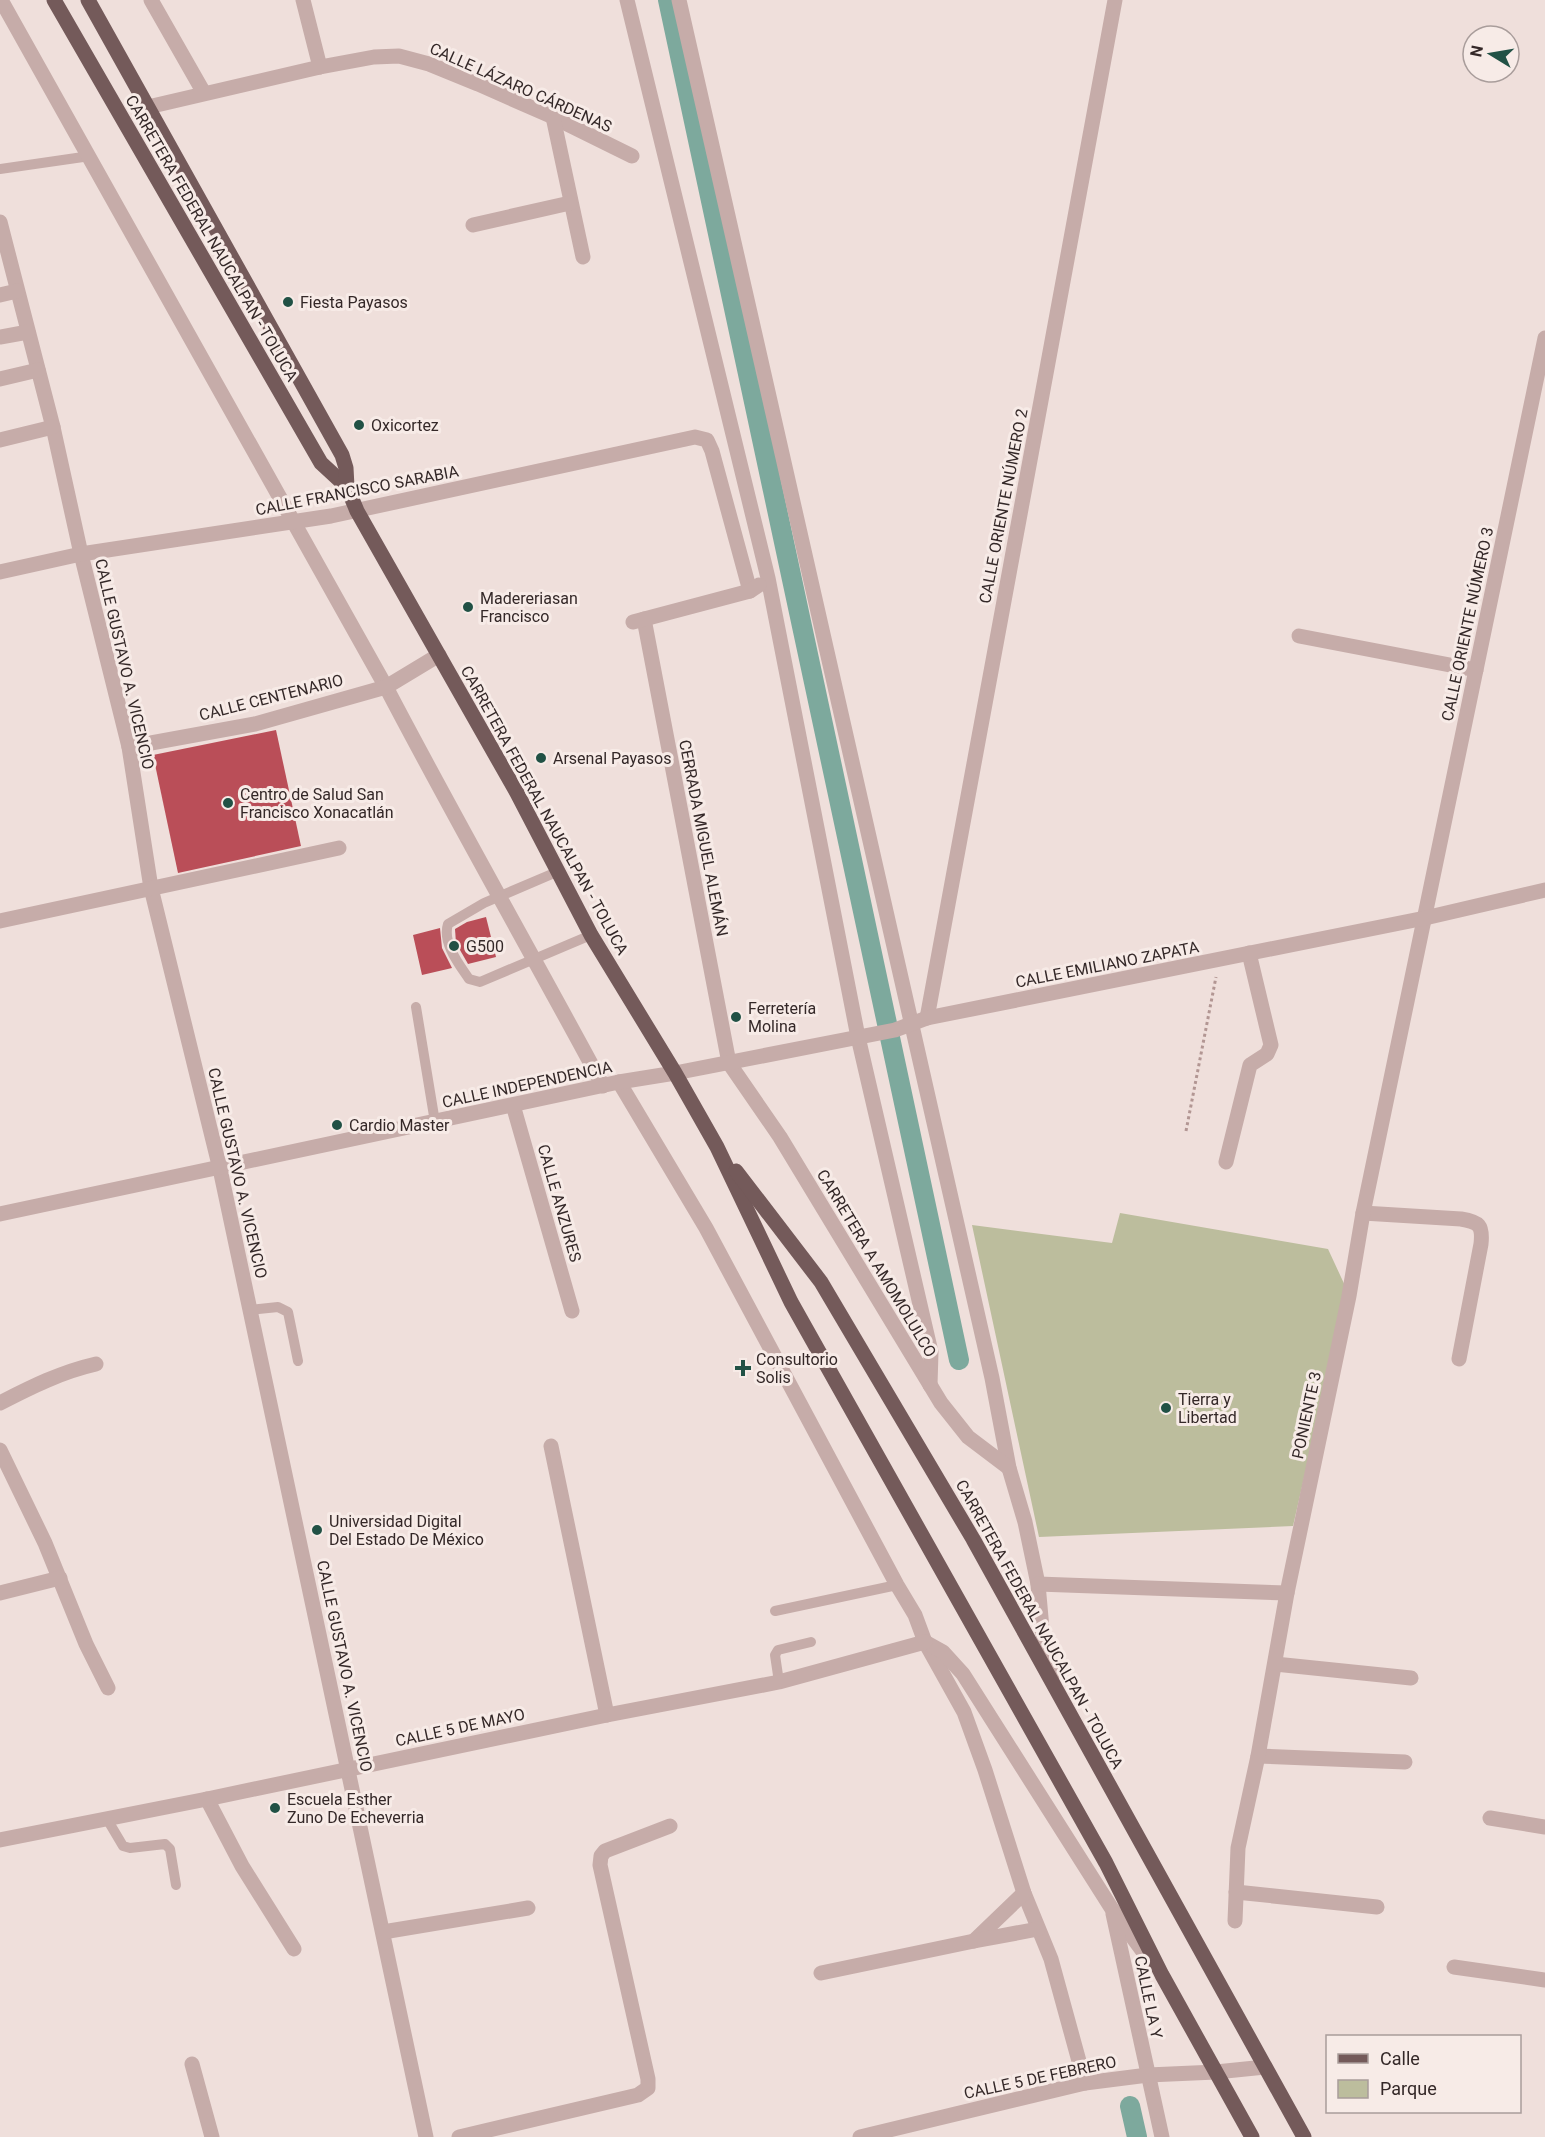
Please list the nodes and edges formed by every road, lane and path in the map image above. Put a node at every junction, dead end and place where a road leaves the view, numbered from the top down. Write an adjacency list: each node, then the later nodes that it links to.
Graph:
1 (1, 0): 13 (street)
2 (54, 0): 29 (main road, CARRETERA FEDERAL NAUCALPAN - TOLUCA)
3 (88, 0): 11 (main road, CARRETERA FEDERAL NAUCALPAN - TOLUCA)
4 (151, 0): 10 (street)
5 (303, 0): 9 (street)
6 (627, 0): 34 (street)
7 (679, 0): 54 (street)
8 (1115, 0): 53 (street, CALLE ORIENTE NÚMERO 2)
9 (320, 67): 10 (street, CALLE LÁZARO CÁRDENAS); 12 (street, CALLE LÁZARO CÁRDENAS)
10 (204, 93): 11 (street, CALLE LÁZARO CÁRDENAS)
11 (148, 107): 29 (main road, CARRETERA FEDERAL NAUCALPAN - TOLUCA)
12 (552, 117): 14 (street, CALLE LÁZARO CÁRDENAS); 16 (street)
13 (90, 156): 15 (lane); 31 (street)
14 (632, 156)
15 (0, 170)
16 (570, 203): 18 (street); 19 (street)
17 (0, 222): 20 (street, CALLE GUSTAVO A. VICENCIO)
18 (473, 225)
19 (583, 257)
20 (17, 291): 21 (street); 22 (street, CALLE GUSTAVO A. VICENCIO)
21 (0, 295)
22 (27, 332): 23 (street); 25 (street, CALLE GUSTAVO A. VICENCIO)
23 (0, 337)
24 (1545, 338): 38 (street, CALLE ORIENTE NÚMERO 3)
25 (38, 370): 26 (street); 27 (street, CALLE GUSTAVO A. VICENCIO)
26 (0, 379)
27 (53, 427): 28 (street); 32 (street, CALLE GUSTAVO A. VICENCIO)
28 (0, 440)
29 (346, 488): 30 (main road, CARRETERA FEDERAL NAUCALPAN - TOLUCA)
30 (357, 511): 31 (street, CALLE FRANCISCO SARABIA); 35 (street, CALLE FRANCISCO SARABIA); 37 (main road, CARRETERA FEDERAL NAUCALPAN - TOLUCA)
31 (294, 522): 32 (street, CALLE FRANCISCO SARABIA); 39 (street)
32 (81, 554): 33 (street, CALLE FRANCISCO SARABIA); 40 (street, CALLE GUSTAVO A. VICENCIO)
33 (0, 572)
34 (768, 578): 35 (street); 55 (street)
35 (750, 591): 56 (street, CERRADA MIGUEL ALEMÁN)
36 (1299, 636): 38 (street)
37 (439, 655): 39 (street, CALLE CENTENARIO); 42 (main road, CARRETERA FEDERAL NAUCALPAN - TOLUCA)
38 (1476, 670): 46 (street, CALLE ORIENTE NÚMERO 3)
39 (386, 687): 40 (street, CALLE CENTENARIO); 45 (street)
40 (129, 747): 43 (street, CALLE GUSTAVO A. VICENCIO)
41 (339, 848): 43 (street)
42 (559, 871): 45 (lane); 48 (main road, CARRETERA FEDERAL NAUCALPAN - TOLUCA)
43 (151, 888): 47 (street); 65 (street, CALLE GUSTAVO A. VICENCIO)
44 (1545, 890): 46 (street, CALLE EMILIANO ZAPATA)
45 (500, 897): 50 (street); 50 (lane)
46 (1425, 918): 49 (street, CALLE EMILIANO ZAPATA); 67 (street, PONIENTE 3)
47 (0, 921)
48 (591, 935): 50 (lane); 57 (main road, CARRETERA FEDERAL NAUCALPAN - TOLUCA)
49 (1249, 953): 51 (street, CALLE EMILIANO ZAPATA); 64 (street)
50 (535, 959): 59 (street)
51 (1219, 960): 53 (street, CALLE EMILIANO ZAPATA); 62 (path)
52 (416, 1007): 61 (lane)
53 (927, 1018): 54 (street, CALLE EMILIANO ZAPATA)
54 (911, 1024): 55 (street, CALLE EMILIANO ZAPATA); 77 (street)
55 (858, 1037): 56 (street, CALLE EMILIANO ZAPATA); 73 (street)
56 (729, 1063): 57 (street, CALLE EMILIANO ZAPATA); 73 (street, CARRETERA A AMOMOLULCO)
57 (675, 1073): 58 (street, CALLE INDEPENDENCIA); 63 (main road, CARRETERA FEDERAL NAUCALPAN - TOLUCA)
58 (619, 1082): 59 (street, CALLE INDEPENDENCIA); 80 (street)
59 (603, 1086): 60 (street, CALLE INDEPENDENCIA)
60 (513, 1106): 61 (street, CALLE INDEPENDENCIA); 69 (street, CALLE ANZURES)
61 (435, 1122): 65 (street, CALLE INDEPENDENCIA)
62 (1186, 1131)
63 (717, 1147): 90 (main road, CARRETERA FEDERAL NAUCALPAN - TOLUCA); 101 (main road, CARRETERA FEDERAL NAUCALPAN - TOLUCA)
64 (1226, 1162)
65 (220, 1169): 66 (street, CALLE INDEPENDENCIA); 68 (street, CALLE GUSTAVO A. VICENCIO)
66 (0, 1214)
67 (1363, 1214): 70 (street); 82 (street, PONIENTE 3)
68 (250, 1310): 71 (lane); 94 (street, CALLE GUSTAVO A. VICENCIO)
69 (572, 1311)
70 (1459, 1359)
71 (298, 1361)
72 (96, 1364): 74 (street)
73 (930, 1385): 77 (street, CARRETERA A AMOMOLULCO)
74 (0, 1403)
75 (551, 1446): 91 (street)
76 (0, 1450): 78 (street)
77 (1009, 1468): 79 (street)
78 (60, 1578): 81 (street); 89 (street)
79 (1038, 1584): 82 (street); 90 (street)
80 (897, 1585): 83 (lane); 85 (street)
81 (0, 1593)
82 (1287, 1593): 86 (street, PONIENTE 3)
83 (775, 1611)
84 (811, 1642): 88 (lane)
85 (925, 1642): 88 (street, CALLE 5 DE MAYO); 104 (street); 107 (street)
86 (1275, 1664): 87 (street); 92 (street, PONIENTE 3)
87 (1412, 1678)
88 (778, 1682): 91 (street, CALLE 5 DE MAYO)
89 (108, 1688)
90 (1057, 1691): 118 (main road, CARRETERA FEDERAL NAUCALPAN - TOLUCA)
91 (608, 1715): 94 (street, CALLE 5 DE MAYO)
92 (1258, 1756): 93 (street); 103 (street, PONIENTE 3)
93 (1405, 1762)
94 (349, 1768): 95 (street, CALLE 5 DE MAYO); 110 (street, CALLE GUSTAVO A. VICENCIO)
95 (207, 1799): 97 (street, CALLE 5 DE MAYO); 112 (street)
96 (1490, 1818): 99 (street)
97 (107, 1819): 100 (street, CALLE 5 DE MAYO); 102 (lane)
98 (670, 1826): 124 (street)
99 (1545, 1827)
100 (0, 1840)
101 (1106, 1863): 107 (street, CALLE LA Y); 115 (main road, CARRETERA FEDERAL NAUCALPAN - TOLUCA)
102 (176, 1884)
103 (1236, 1892): 105 (street); 108 (street, PONIENTE 3)
104 (1023, 1893): 109 (street); 111 (street)
105 (1377, 1907)
106 (528, 1908): 110 (street)
107 (1112, 1909): 115 (street); 120 (street, CALLE LA Y)
108 (1235, 1921)
109 (1038, 1929): 111 (street); 121 (street)
110 (383, 1932): 123 (street, CALLE GUSTAVO A. VICENCIO)
111 (974, 1941): 114 (street)
112 (294, 1949)
113 (1454, 1967): 116 (street)
114 (821, 1973)
115 (1162, 1975): 119 (main road, CARRETERA FEDERAL NAUCALPAN - TOLUCA)
116 (1545, 1980)
117 (192, 2064): 122 (street)
118 (1265, 2067): 119 (street, CALLE 5 DE FEBRERO); 128 (main road, CARRETERA FEDERAL NAUCALPAN - TOLUCA)
119 (1216, 2072): 120 (street, CALLE 5 DE FEBRERO); 127 (main road, CARRETERA FEDERAL NAUCALPAN - TOLUCA)
120 (1148, 2075): 121 (street, CALLE 5 DE FEBRERO); 126 (street, CALLE LA Y)
121 (1090, 2082): 125 (street, CALLE 5 DE FEBRERO)
122 (212, 2137)
123 (426, 2137)
124 (459, 2137)
125 (860, 2137)
126 (1162, 2137)
127 (1252, 2137)
128 (1304, 2137)

